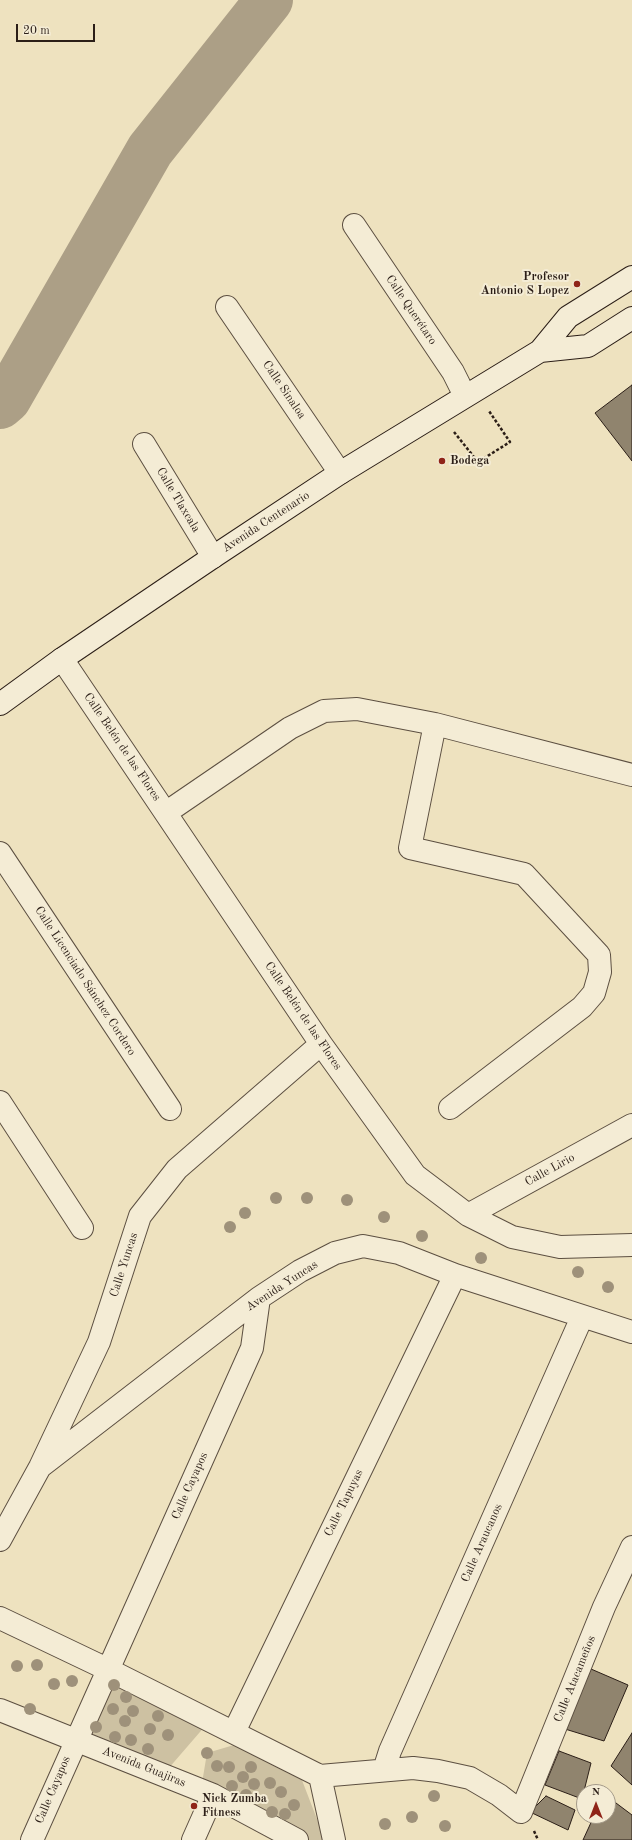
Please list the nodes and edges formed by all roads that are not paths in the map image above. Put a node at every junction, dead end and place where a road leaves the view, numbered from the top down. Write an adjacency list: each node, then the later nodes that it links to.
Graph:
1 (354, 225): 6 (street, Calle Querétaro)
2 (632, 277): 5 (street, Avenida Centenario)
3 (227, 307): 8 (street, Calle Sinaloa)
4 (632, 318): 5 (street, Avenida Centenario)
5 (540, 351): 6 (street, Avenida Centenario)
6 (465, 396): 8 (street, Avenida Centenario)
7 (144, 444): 9 (street, Calle Tlaxcala)
8 (340, 473): 9 (street, Avenida Centenario)
9 (213, 556): 10 (street, Avenida Centenario)
10 (62, 659): 11 (street, Avenida Centenario); 14 (street, Calle Belén de las Flores)
11 (0, 704)
12 (435, 724): 13 (street); 14 (street); 18 (street)
13 (632, 775)
14 (167, 812): 16 (street, Calle Belén de las Flores)
15 (0, 853): 19 (street, Calle Licenciado Sánchez Cordero)
16 (321, 1044): 21 (street, Calle Belén de las Flores); 28 (street, Calle Yuncas)
17 (0, 1102): 22 (street)
18 (450, 1108)
19 (170, 1109)
20 (632, 1125): 21 (street, Calle Lirio)
21 (468, 1215): 23 (street, Calle Belén de las Flores)
22 (82, 1228)
23 (632, 1245)
24 (455, 1275): 25 (street, Avenida Yuncas); 26 (street, Avenida Yuncas); 34 (street, Calle Tapuyas)
25 (259, 1298): 28 (street, Avenida Yuncas); 32 (street, Calle Cayapos)
26 (582, 1317): 27 (street, Avenida Yuncas); 36 (street, Calle Araucanos)
27 (632, 1332)
28 (40, 1467): 29 (street, Calle Yuncas)
29 (0, 1540)
30 (632, 1547): 36 (street, Calle Atacameños)
31 (0, 1618): 32 (street)
32 (109, 1670): 34 (street); 35 (street)
33 (0, 1710): 35 (street, Avenida Guajiras)
34 (234, 1732): 37 (street)
35 (75, 1740): 38 (street, Avenida Guajiras); 39 (street, Calle Cayapos)
36 (384, 1770): 37 (street)
37 (320, 1776): 42 (street)
38 (213, 1795): 40 (street); 41 (street, Avenida Guajiras)
39 (32, 1840)
40 (193, 1840)
41 (297, 1840)
42 (334, 1840)

